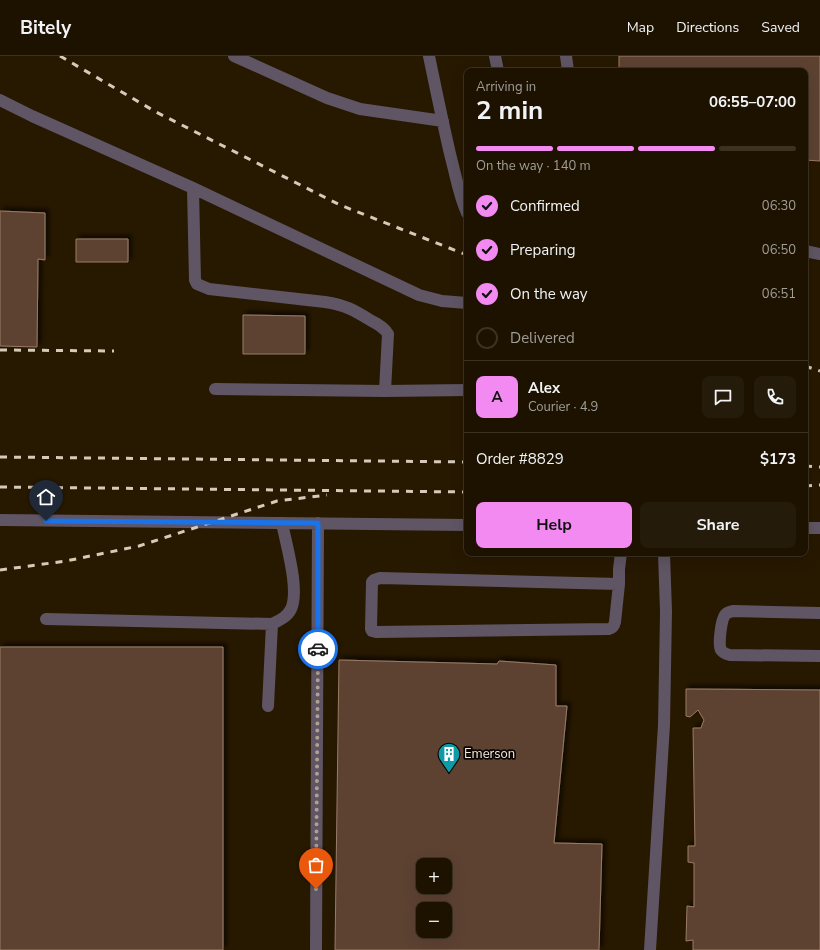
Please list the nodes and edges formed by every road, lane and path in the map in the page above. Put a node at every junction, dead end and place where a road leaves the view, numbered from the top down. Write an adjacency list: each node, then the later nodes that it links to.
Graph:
1 (234, 56): 8 (street)
2 (429, 56): 8 (street)
3 (495, 56): 5 (street)
4 (566, 56): 6 (street)
5 (497, 68)
6 (568, 68)
7 (0, 100): 9 (street)
8 (443, 121): 10 (street)
9 (193, 188): 13 (street); 16 (street)
10 (464, 206)
11 (808, 252): 12 (street)
12 (820, 254)
13 (464, 303)
14 (215, 389): 16 (street)
15 (464, 390): 16 (street)
16 (385, 391)
17 (0, 520): 18 (street)
18 (282, 523): 19 (street); 28 (street)
19 (318, 523): 20 (street); 31 (street)
20 (464, 524)
21 (808, 528): 22 (street)
22 (820, 528)
23 (621, 556): 25 (street)
24 (664, 556): 32 (street)
25 (619, 584): 25 (street)
26 (820, 613): 29 (street)
27 (46, 619): 28 (street)
28 (272, 624): 30 (street)
29 (820, 656)
30 (268, 706)
31 (316, 950)
32 (650, 950)

